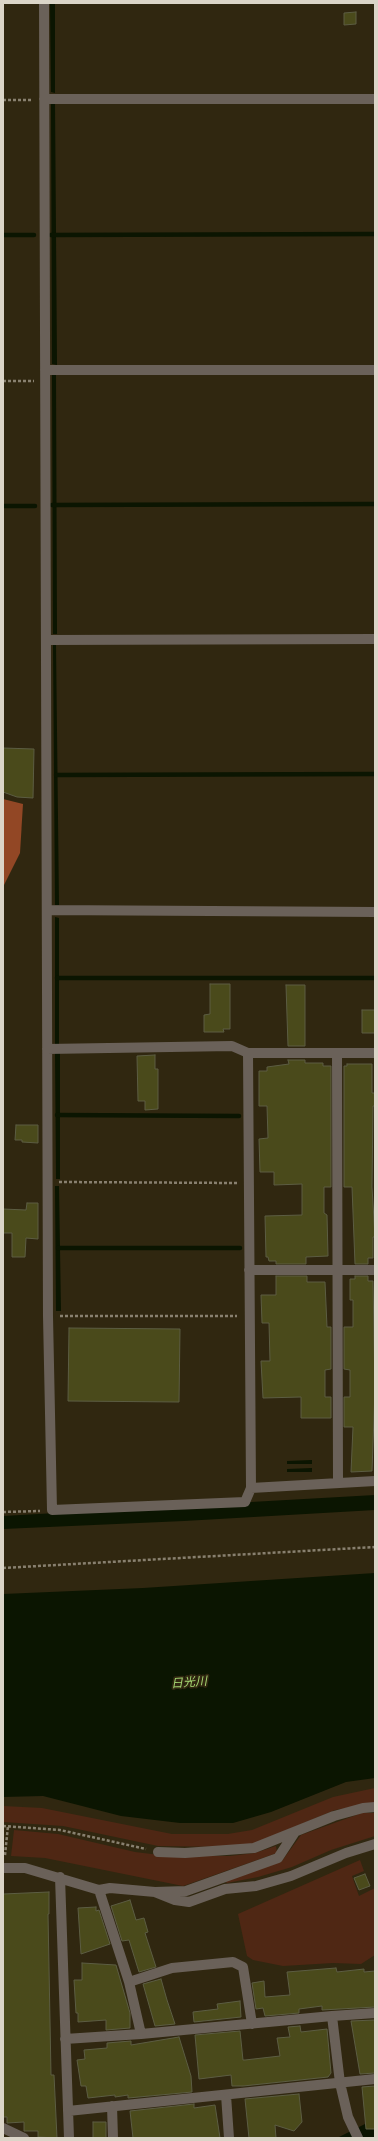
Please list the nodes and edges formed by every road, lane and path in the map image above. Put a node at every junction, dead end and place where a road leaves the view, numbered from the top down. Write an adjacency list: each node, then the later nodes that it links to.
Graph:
1 (44, 3): 2 (street)
2 (44, 99): 3 (street); 4 (path); 5 (street)
3 (375, 99)
4 (3, 100)
5 (45, 370): 6 (street); 8 (street)
6 (375, 370)
7 (3, 381): 8 (path)
8 (45, 381): 10 (street)
9 (375, 639): 10 (street)
10 (46, 640): 11 (street)
11 (47, 910): 12 (street); 13 (street)
12 (375, 912)
13 (47, 1049): 14 (street); 17 (street)
14 (248, 1053): 15 (street); 18 (street)
15 (337, 1053): 16 (street); 20 (street)
16 (375, 1053)
17 (48, 1182): 18 (path); 22 (street)
18 (249, 1184): 19 (street)
19 (249, 1270): 20 (street); 23 (street)
20 (337, 1270): 21 (street); 25 (street)
21 (375, 1270)
22 (48, 1316): 23 (path); 27 (street)
23 (250, 1316): 26 (street)
24 (375, 1481): 25 (street)
25 (338, 1483): 26 (street)
26 (251, 1488): 27 (street)
27 (52, 1510): 28 (path)
28 (3, 1512)
29 (375, 1547): 30 (path)
30 (3, 1568)
31 (375, 1807): 34 (street)
32 (3, 1826): 33 (path)
33 (8, 1826): 36 (path); 37 (path)
34 (296, 1832): 36 (street); 40 (street)
35 (375, 1844): 40 (street)
36 (158, 1852)
37 (4, 1868): 38 (street)
38 (60, 1877): 39 (street); 46 (street)
39 (99, 1890): 40 (street); 41 (street)
40 (155, 1892)
41 (129, 1982): 44 (street); 45 (street)
42 (375, 2013): 43 (street)
43 (332, 2016): 44 (street); 48 (street)
44 (252, 2024): 45 (street)
45 (141, 2034): 46 (street)
46 (65, 2039): 51 (street)
47 (375, 2080): 48 (street)
48 (340, 2083): 49 (street); 57 (street)
49 (226, 2095): 50 (street); 56 (street)
50 (112, 2106): 51 (street); 55 (street)
51 (68, 2111): 54 (street)
52 (3, 2128): 53 (street)
53 (24, 2138)
54 (69, 2138)
55 (113, 2138)
56 (229, 2138)
57 (358, 2138)

